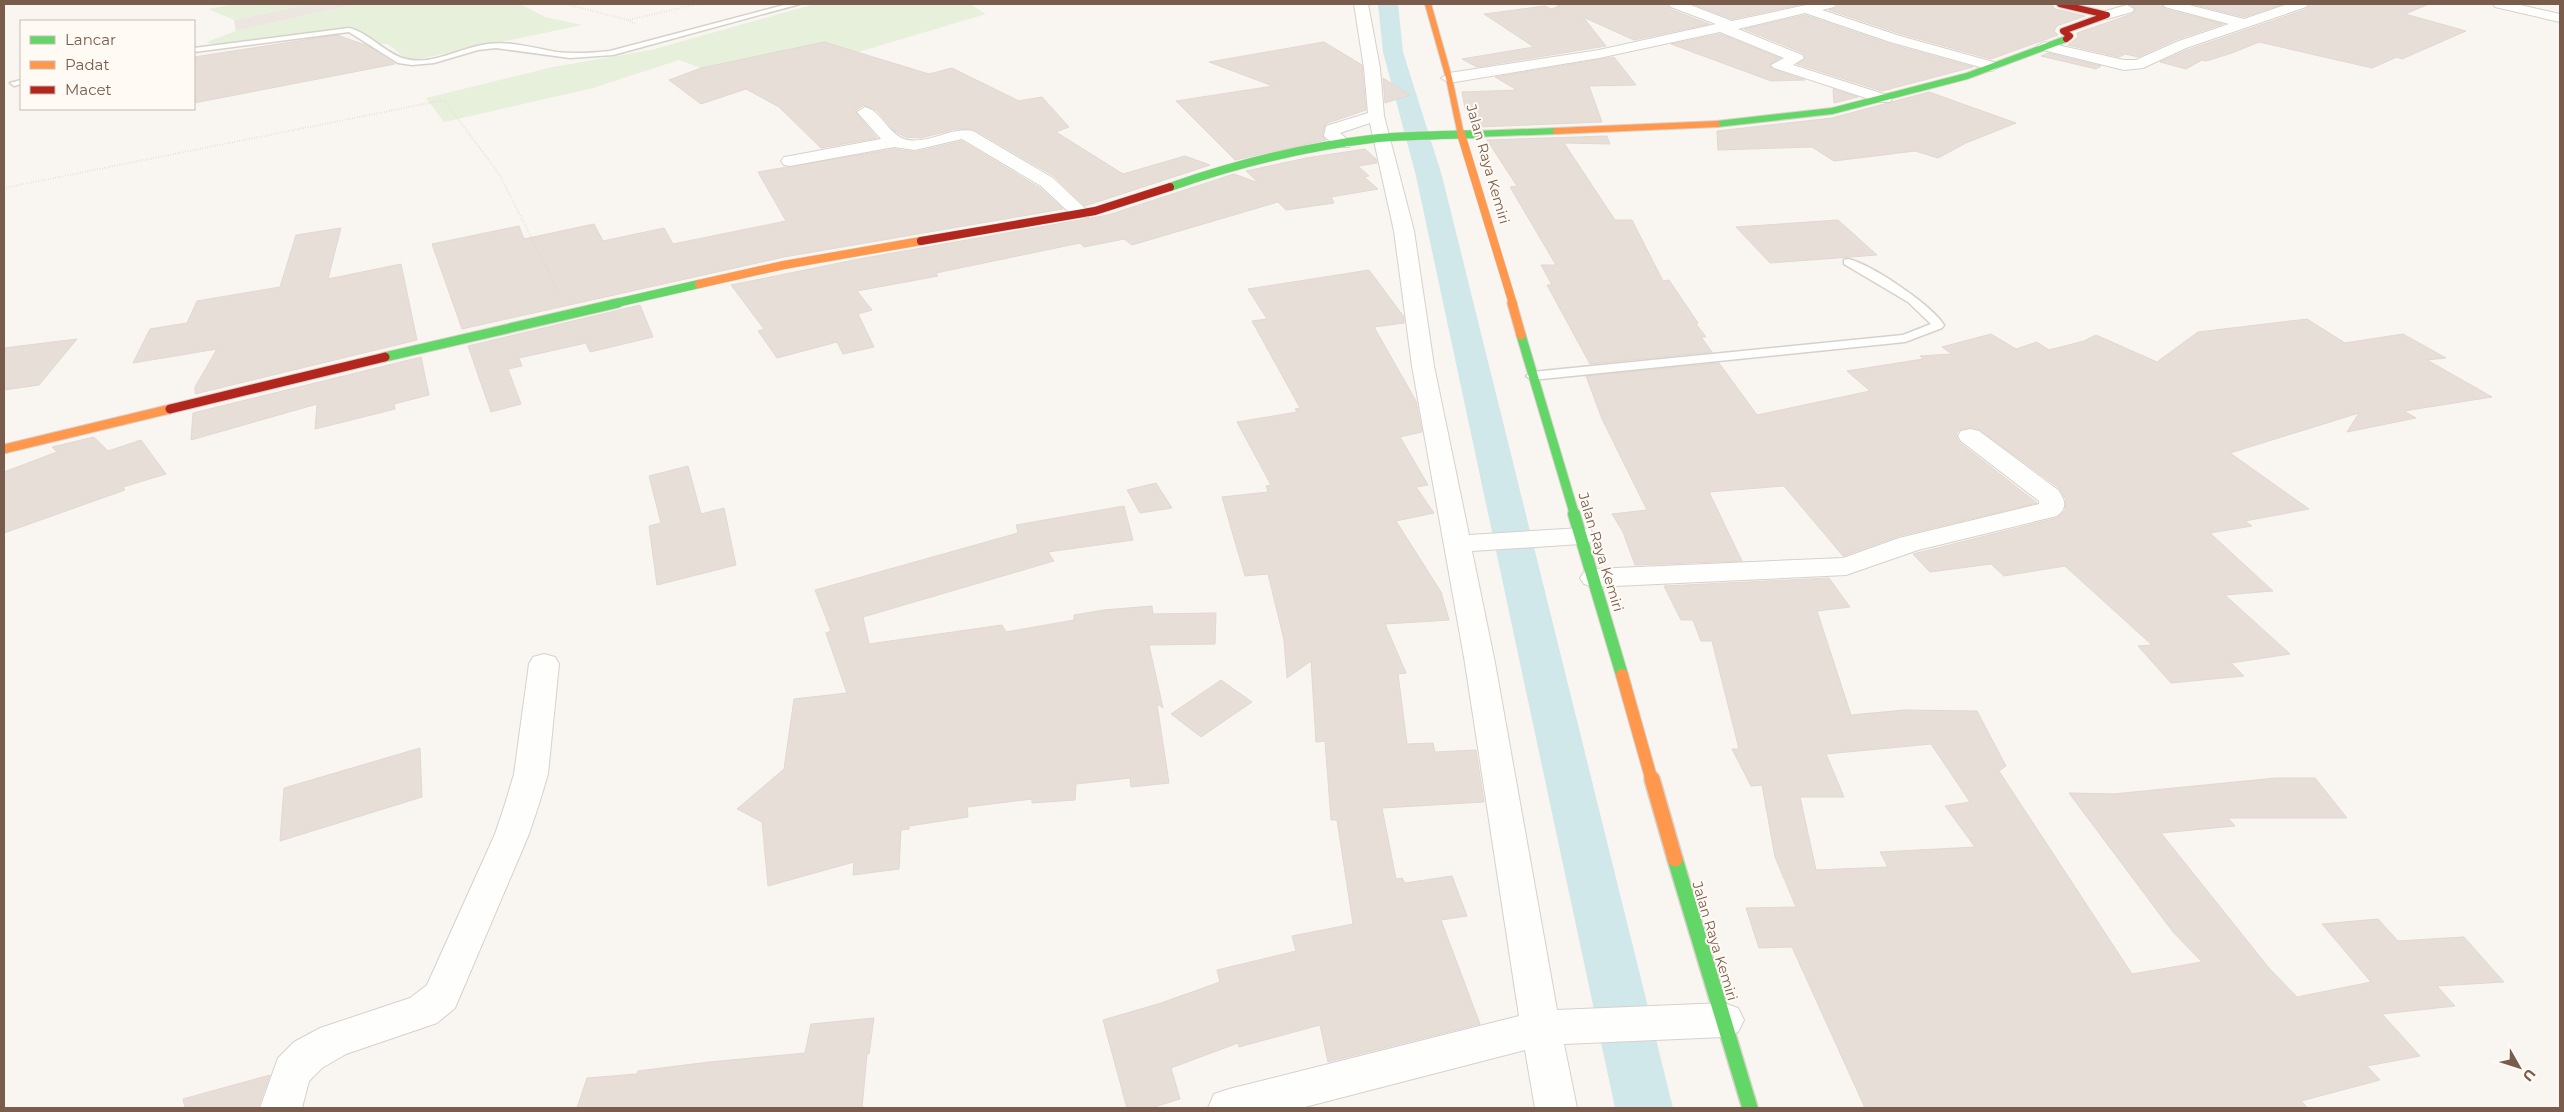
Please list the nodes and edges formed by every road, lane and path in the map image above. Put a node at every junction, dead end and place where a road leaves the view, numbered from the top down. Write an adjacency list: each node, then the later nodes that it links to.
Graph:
1 (566, 4): 15 (path)
2 (796, 4): 19 (lane)
3 (1361, 4): 24 (street)
4 (1428, 4): 21 (street, Jalan Raya Kemiri)
5 (1676, 4): 17 (street)
6 (1829, 4): 11 (street)
7 (2060, 4): 13 (street)
8 (2170, 4): 16 (street)
9 (2301, 4): 16 (street)
10 (2500, 4): 14 (street)
11 (1806, 9): 17 (street); 20 (street)
12 (2127, 9): 13 (street)
13 (2107, 15): 18 (street)
14 (2560, 18)
15 (628, 20)
16 (2243, 23): 18 (street)
17 (1728, 27): 21 (street); 22 (street)
18 (2044, 46): 20 (street)
19 (195, 50)
20 (1992, 66): 22 (street)
21 (1449, 78): 25 (street, Jalan Raya Kemiri)
22 (1884, 98): 25 (street)
23 (865, 112): 26 (street)
24 (1382, 131): 25 (street); 27 (street); 27 (street); 37 (street)
25 (1460, 134): 33 (street, Jalan Raya Kemiri)
26 (896, 141): 28 (street); 30 (street)
27 (1344, 144): 30 (street)
28 (790, 162)
29 (4, 188): 32 (path)
30 (1081, 213): 32 (street)
31 (1848, 262): 33 (lane)
32 (570, 312): 35 (street)
33 (1532, 376): 36 (street, Jalan Raya Kemiri)
34 (1970, 436): 38 (street)
35 (4, 449)
36 (1581, 536): 37 (street); 38 (street, Jalan Raya Kemiri)
37 (1462, 544): 41 (street)
38 (1594, 578): 40 (street, Jalan Raya Kemiri)
39 (544, 664): 42 (street)
40 (1724, 1020): 41 (street); 45 (street, Jalan Raya Kemiri)
41 (1550, 1027): 43 (street); 44 (street)
42 (280, 1108)
43 (1229, 1108)
44 (1556, 1108)
45 (1750, 1108)

